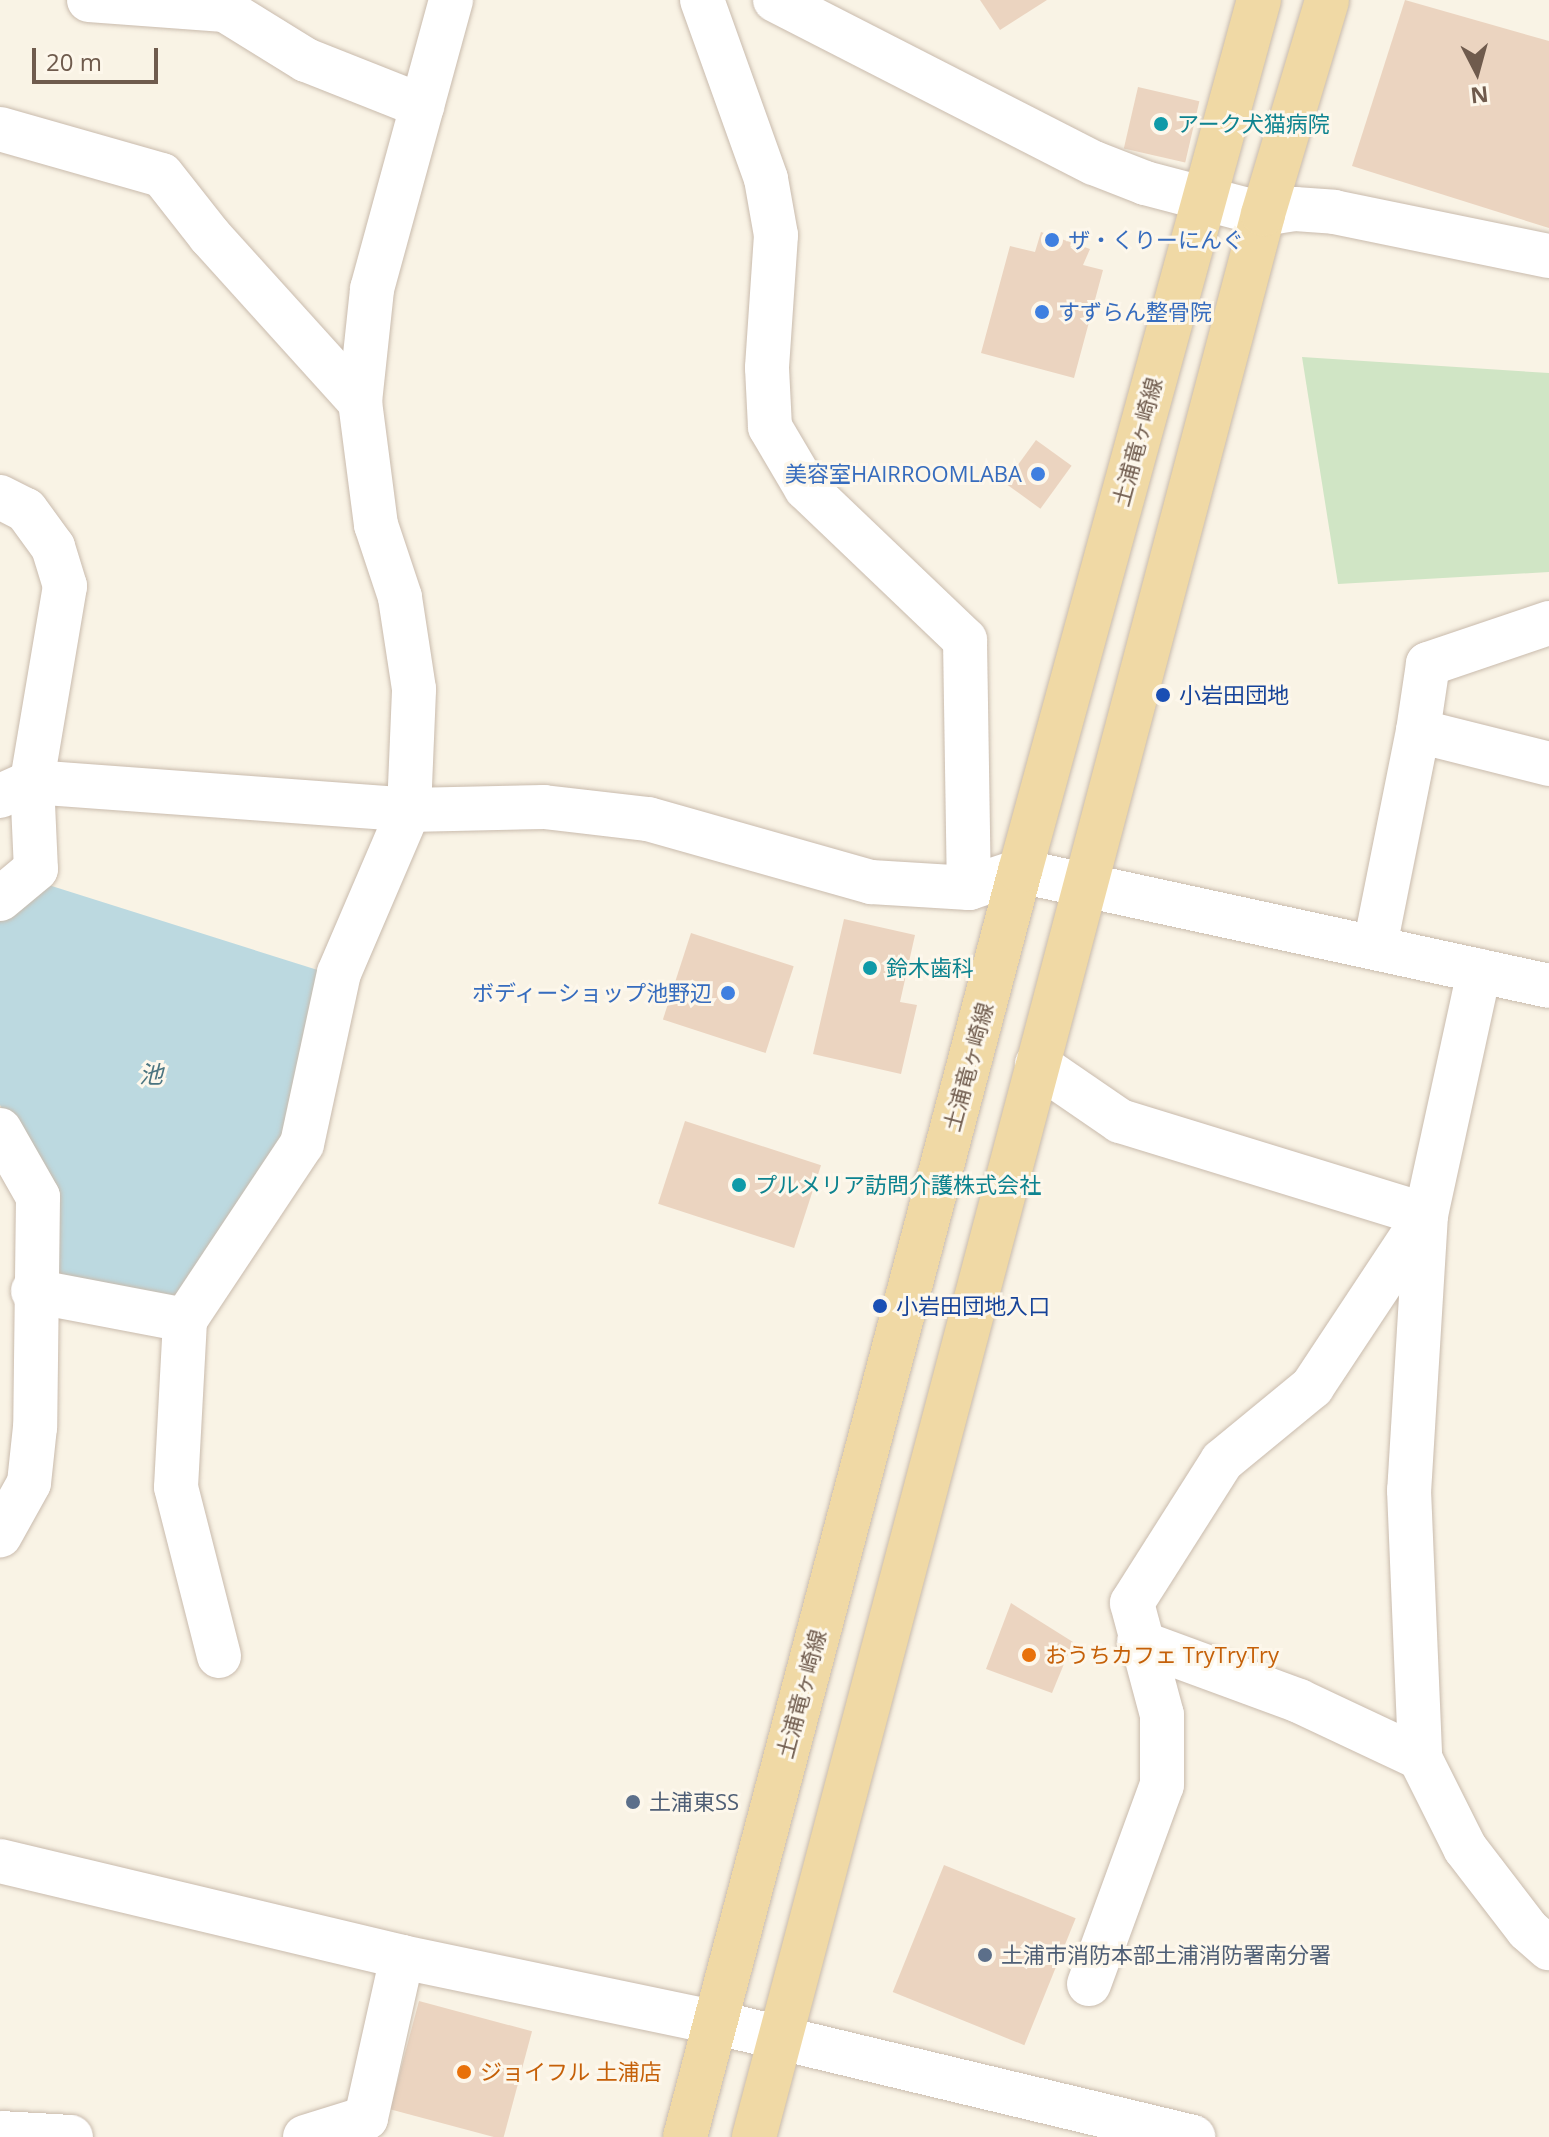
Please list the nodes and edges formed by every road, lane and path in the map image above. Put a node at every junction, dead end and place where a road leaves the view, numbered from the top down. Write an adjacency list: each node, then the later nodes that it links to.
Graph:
1 (89, 0): 7 (street)
2 (451, 0): 7 (street)
3 (702, 0): 21 (street)
4 (775, 0): 9 (street)
5 (1259, 0): 9 (main road, 土浦竜ヶ崎線)
6 (1327, 0): 10 (main road)
7 (422, 106): 12 (street)
8 (0, 129): 12 (street)
9 (1204, 199): 10 (street); 19 (main road, 土浦竜ヶ崎線)
10 (1263, 214): 11 (street); 20 (main road)
11 (1549, 256)
12 (360, 402): 18 (street)
13 (0, 497): 17 (street)
14 (1549, 623): 15 (street)
15 (1418, 731): 16 (street); 23 (street)
16 (1549, 764)
17 (16, 789): 18 (street); 22 (street)
18 (409, 810): 21 (street); 30 (street)
19 (1020, 871): 20 (street); 21 (street); 39 (main road, 土浦竜ヶ崎線)
20 (1084, 885): 23 (street); 26 (main road)
21 (969, 888)
22 (0, 899)
23 (1375, 946): 24 (street)
24 (1479, 971): 25 (street); 28 (street)
25 (1549, 986)
26 (1037, 1064): 28 (street); 40 (main road)
27 (0, 1130): 29 (street)
28 (1426, 1215): 32 (street); 34 (street)
29 (33, 1291): 30 (street); 31 (street)
30 (185, 1320): 33 (street)
31 (0, 1535)
32 (1139, 1642): 34 (street); 38 (street)
33 (219, 1656)
34 (1420, 1758): 36 (street)
35 (0, 1861): 37 (street)
36 (1542, 1934)
37 (402, 1957): 39 (street); 44 (street)
38 (1089, 1984)
39 (714, 2022): 40 (street); 45 (main road, 土浦竜ヶ崎線)
40 (778, 2039): 41 (street); 46 (main road)
41 (1132, 2130): 47 (street)
42 (0, 2133): 43 (street)
43 (71, 2137)
44 (305, 2137)
45 (685, 2137)
46 (754, 2137)
47 (1193, 2137)

